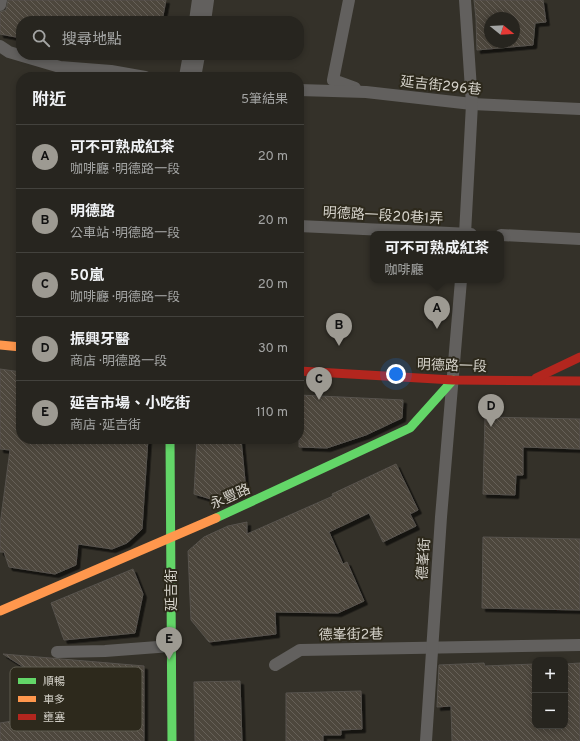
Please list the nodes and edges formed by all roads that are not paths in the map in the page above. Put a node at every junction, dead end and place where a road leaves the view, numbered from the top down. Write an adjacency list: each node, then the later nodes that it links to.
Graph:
1 (1, 0): 5 (lane)
2 (203, 0): 6 (street)
3 (349, 0): 15 (lane)
4 (465, 0): 16 (lane)
5 (0, 5)
6 (201, 16)
7 (0, 46): 8 (lane)
8 (16, 55)
9 (29, 60): 11 (lane)
10 (193, 60): 13 (street)
11 (60, 72): 12 (lane)
12 (117, 72)
13 (191, 72)
14 (304, 90): 15 (lane, 延吉街296巷)
15 (366, 92): 16 (lane, 延吉街296巷)
16 (472, 104): 17 (lane, 延吉街296巷); 20 (lane)
17 (580, 108)
18 (304, 226): 19 (lane, 明德路一段20巷1弄)
19 (403, 231)
20 (465, 231)
21 (504, 235): 22 (lane)
22 (580, 239)
23 (461, 283): 28 (lane, 德峯街)
24 (0, 344): 25 (street)
25 (16, 346)
26 (580, 357): 30 (street)
27 (304, 371): 28 (street, 明德路一段)
28 (453, 380): 30 (street, 明德路一段); 32 (street, 永豐路); 36 (lane, 德峯街)
29 (580, 380): 30 (street, 明德路一段)
30 (529, 381)
31 (170, 444): 32 (street, 延吉街)
32 (170, 538): 33 (street, 永豐路); 35 (street, 延吉街)
33 (0, 611)
34 (580, 645): 36 (lane, 德峯街2巷)
35 (171, 646): 37 (lane); 39 (street, 延吉街)
36 (432, 647): 38 (lane, 德峯街2巷); 40 (lane, 德峯街)
37 (57, 652)
38 (274, 665)
39 (172, 741)
40 (426, 741)

